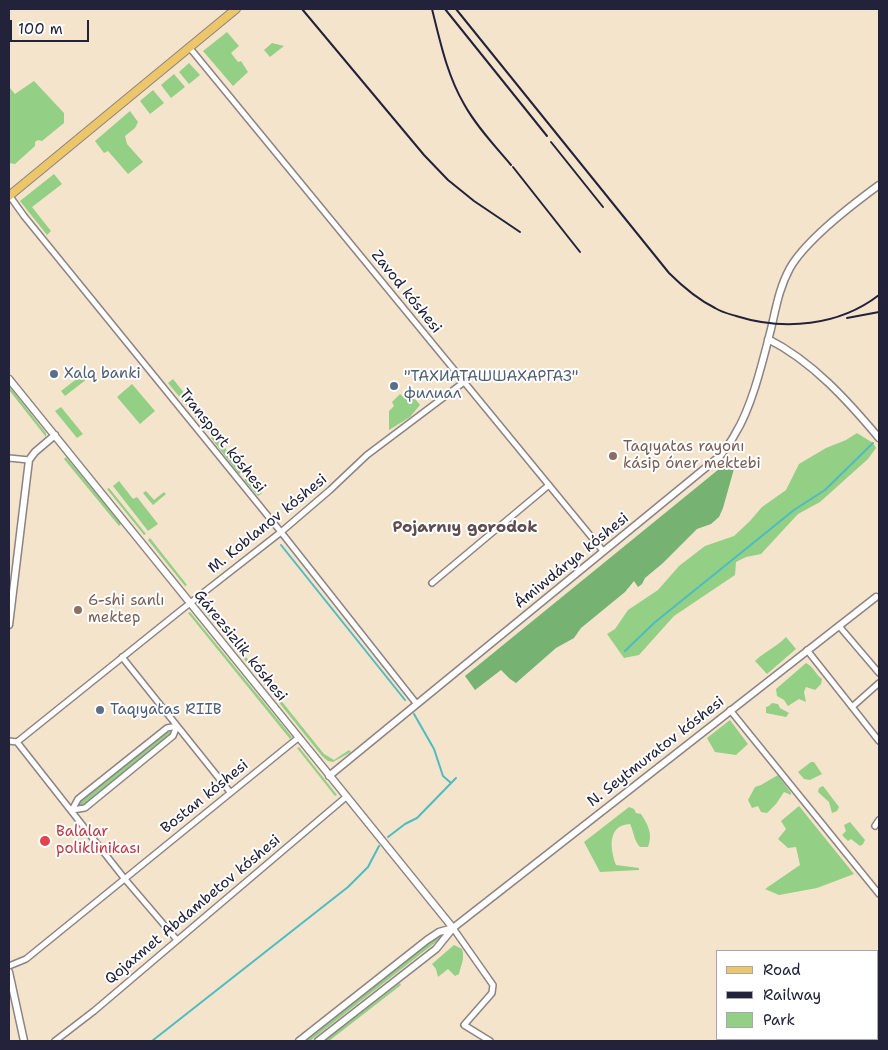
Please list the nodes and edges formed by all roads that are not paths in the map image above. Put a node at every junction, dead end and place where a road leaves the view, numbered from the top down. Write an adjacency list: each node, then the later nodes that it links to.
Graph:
1 (236, 9): 2 (main road)
2 (190, 47): 4 (main road); 7 (street, Zavod kóshesi)
3 (879, 185): 5 (street, Ámiwdárya kóshesi)
4 (9, 195): 13 (street, Transport kóshesi)
5 (768, 339): 9 (street); 14 (street, Ámiwdárya kóshesi)
6 (9, 379): 8 (street, Gárezsizlik kóshesi)
7 (464, 382): 12 (street, Zavod kóshesi); 13 (street, M. Koblanov kóshesi)
8 (55, 435): 11 (street); 18 (street, Gárezsizlik kóshesi)
9 (879, 438)
10 (9, 458): 11 (street)
11 (29, 460): 17 (street)
12 (549, 485): 14 (street, Zavod kóshesi); 15 (street)
13 (280, 532): 18 (street, M. Koblanov kóshesi); 25 (street, Transport kóshesi)
14 (603, 551): 25 (street, Ámiwdárya kóshesi)
15 (432, 583)
16 (878, 594): 20 (street, N. Seytmuratov kóshesi)
17 (10, 596): 19 (street)
18 (190, 603): 22 (street, M. Koblanov kóshesi); 29 (street, Gárezsizlik kóshesi)
19 (9, 625)
20 (839, 626): 21 (street, N. Seytmuratov kóshesi); 23 (street)
21 (807, 650): 26 (street); 27 (street, N. Seytmuratov kóshesi)
22 (122, 657): 28 (street); 32 (street, M. Koblanov kóshesi)
23 (879, 673)
24 (879, 683): 26 (street)
25 (416, 703): 33 (street, Ámiwdárya kóshesi)
26 (852, 707): 31 (street)
27 (730, 710): 41 (street); 43 (street, N. Seytmuratov kóshesi)
28 (177, 726): 34 (street); 36 (street); 36 (street)
29 (298, 738): 33 (street, Gárezsizlik kóshesi); 34 (street, Bostan kóshesi)
30 (9, 741): 32 (street)
31 (879, 741)
32 (17, 742): 36 (street)
33 (329, 776): 35 (street, Gárezsizlik kóshesi)
34 (230, 792): 39 (street, Bostan kóshesi)
35 (346, 796): 43 (street, Gárezsizlik kóshesi); 44 (street, Qojaxmet Abdambetov kóshesi)
36 (72, 810): 39 (street)
37 (879, 820): 38 (street)
38 (875, 826)
39 (124, 878): 44 (street); 45 (street, Bostan kóshesi)
40 (879, 885): 41 (street)
41 (874, 889): 42 (street)
42 (879, 894)
43 (453, 928): 49 (street); 50 (street); 51 (street)
44 (177, 940): 48 (street, Qojaxmet Abdambetov kóshesi)
45 (9, 966)
46 (9, 972): 47 (street)
47 (24, 1041)
48 (56, 1041)
49 (299, 1041)
50 (318, 1041)
51 (490, 1041)

